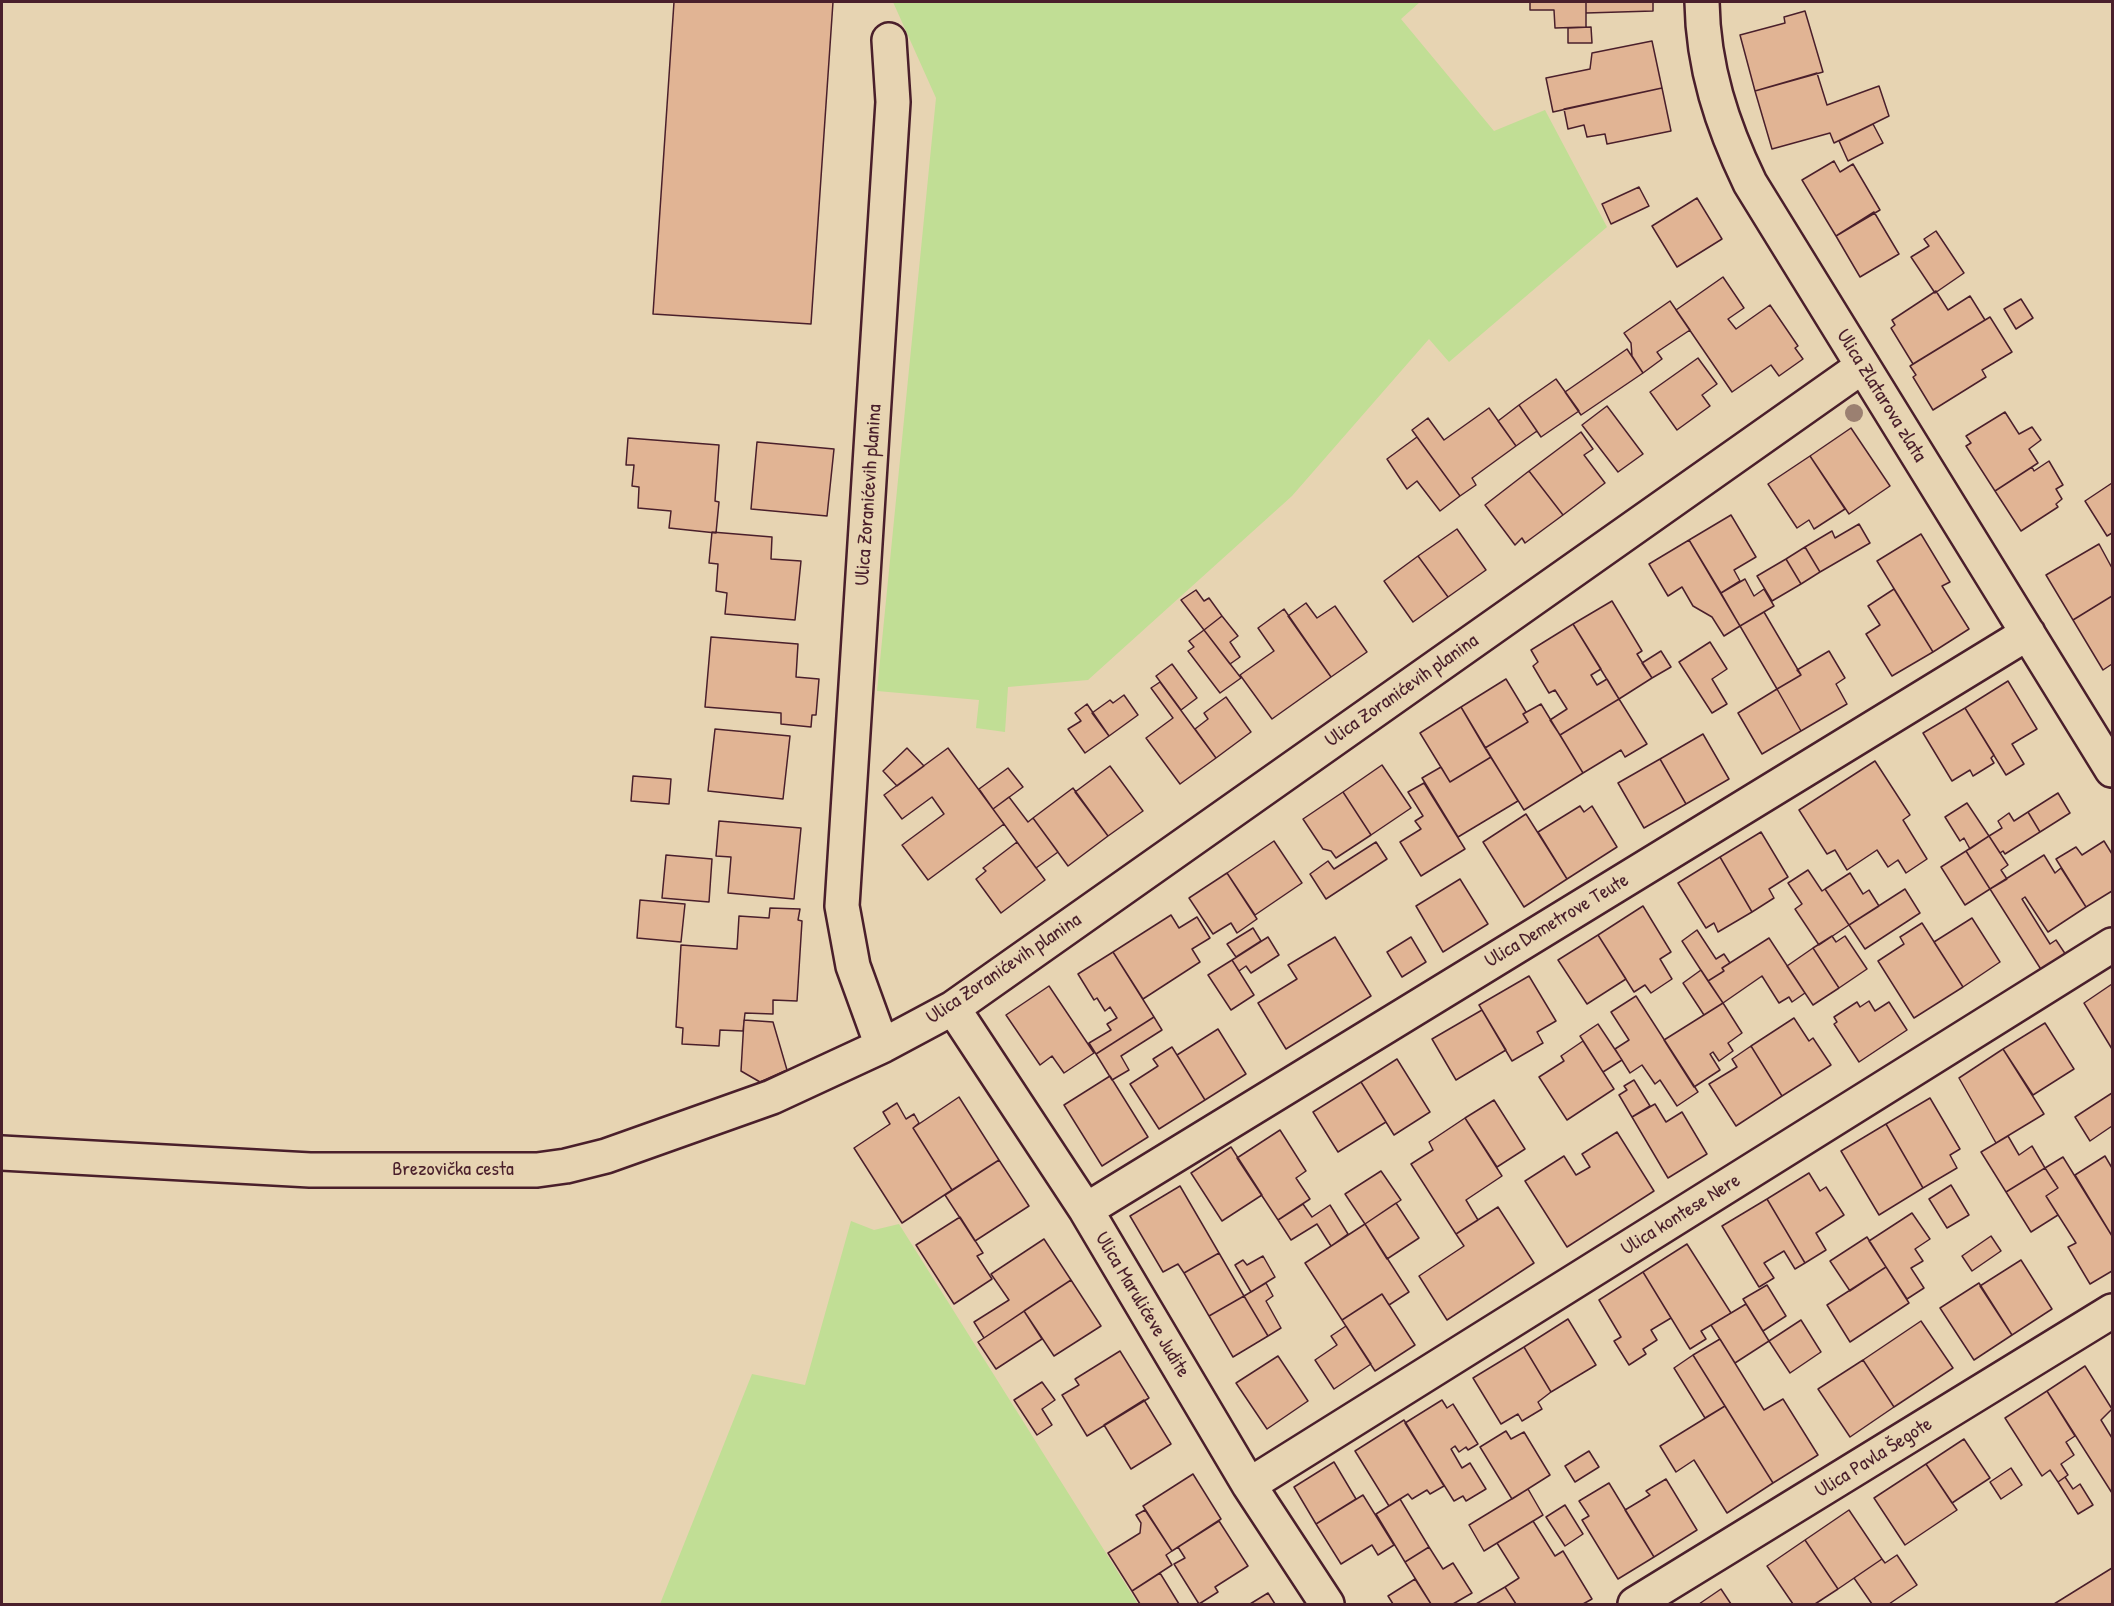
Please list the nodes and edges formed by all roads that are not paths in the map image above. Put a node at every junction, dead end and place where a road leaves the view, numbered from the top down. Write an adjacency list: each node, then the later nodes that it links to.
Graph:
1 (1702, 2): 3 (street, Ulica Zlatarova zlata)
2 (889, 40): 8 (street, Ulica Zoranićevih planina)
3 (1863, 366): 4 (street, Ulica Zlatarova zlata); 7 (street, Ulica Zoranićevih planina)
4 (2028, 633): 5 (street, Ulica Zlatarova zlata); 10 (street, Ulica Demetrove Teute)
5 (2112, 770)
6 (2112, 945): 12 (street, Ulica kontese Nere)
7 (953, 1008): 8 (street, Ulica Zoranićevih planina); 10 (street, Ulica Marulićeve Judite)
8 (882, 1046): 9 (street, Brezovička cesta)
9 (2, 1153)
10 (1086, 1210): 12 (street, Ulica Marulićeve Judite)
11 (2112, 1311): 14 (street, Ulica Pavla Šegote)
12 (1249, 1485): 13 (street, Ulica Marulićeve Judite)
13 (1327, 1605)
14 (1635, 1605)

